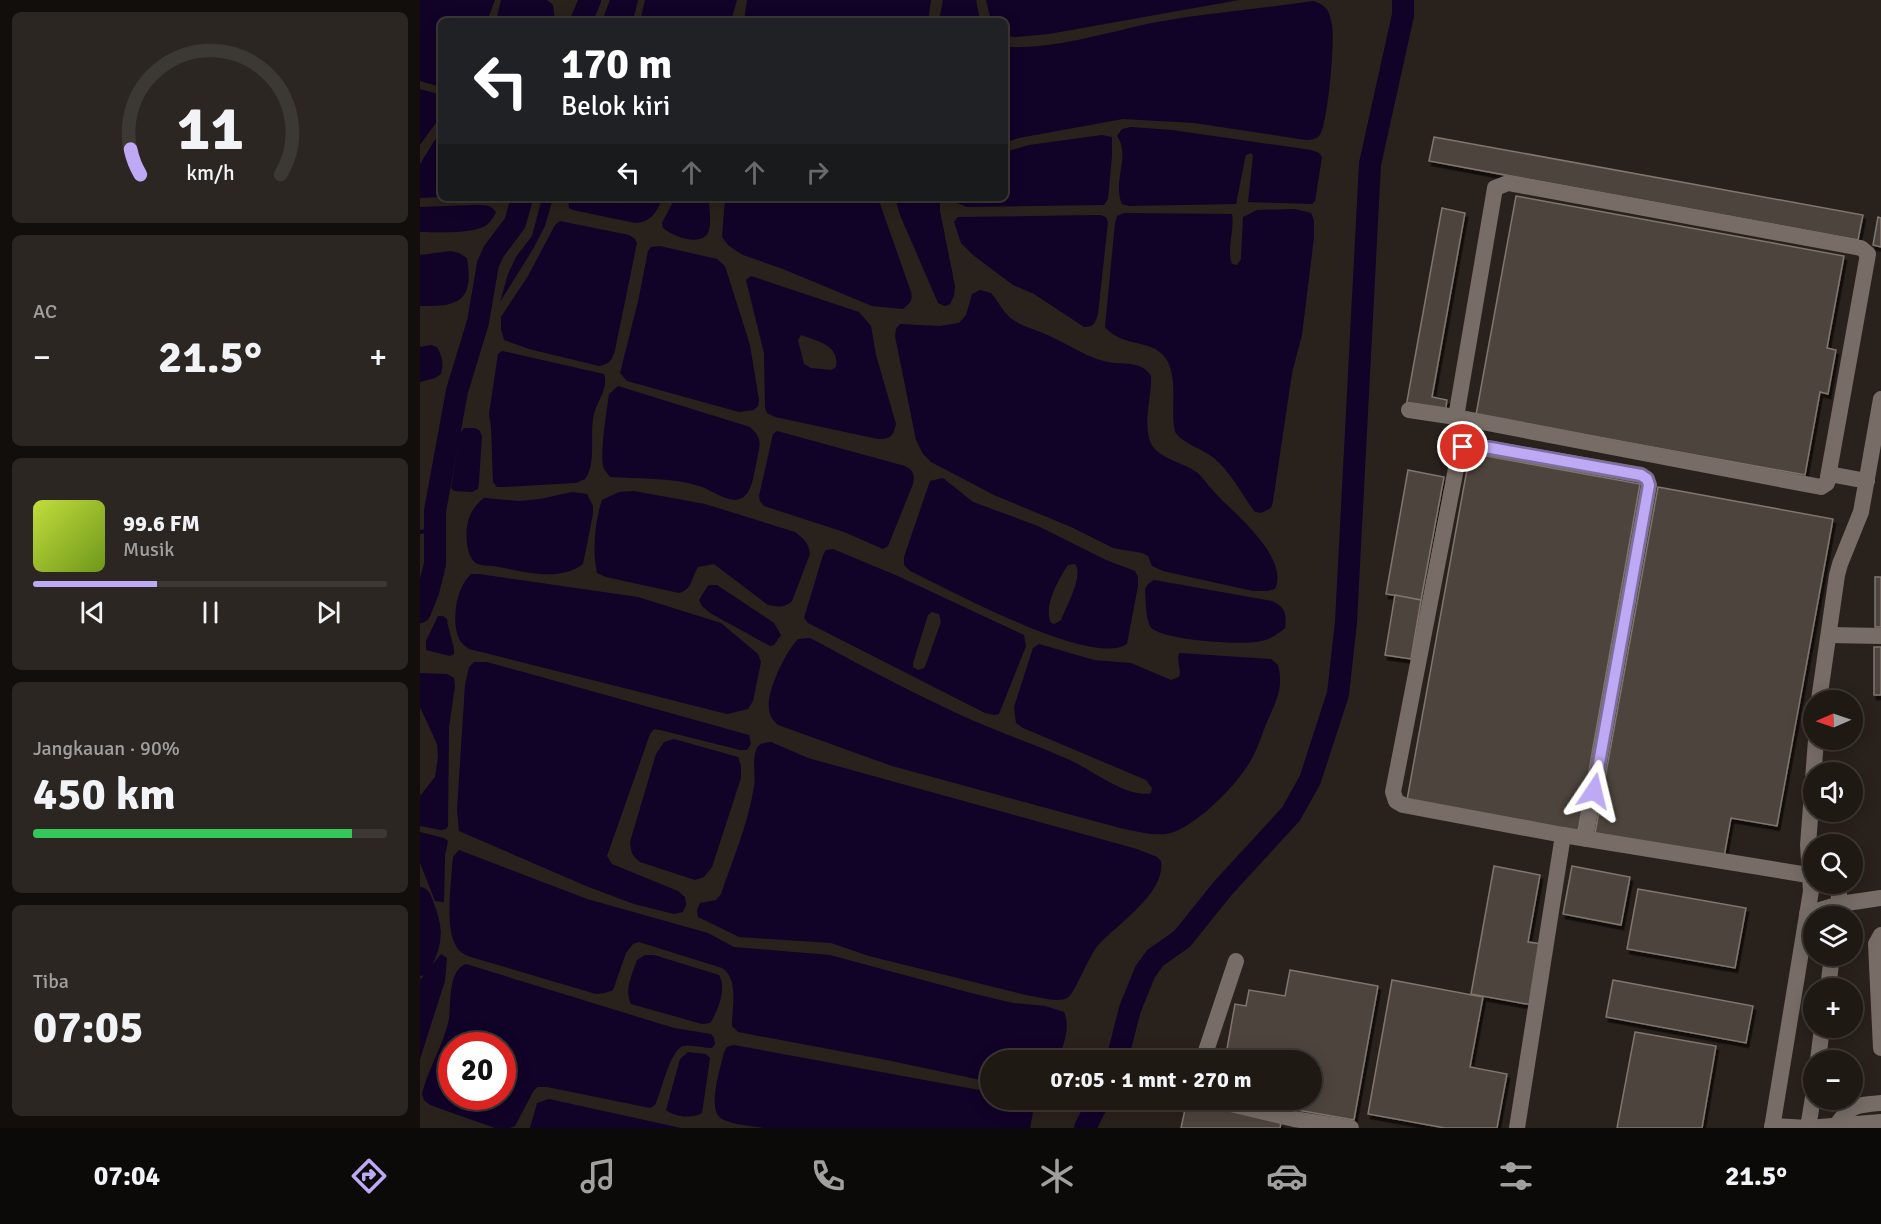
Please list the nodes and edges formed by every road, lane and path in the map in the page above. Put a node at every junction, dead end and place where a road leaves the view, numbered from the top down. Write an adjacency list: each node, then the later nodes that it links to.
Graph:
1 (1881, 399): 5 (street)
2 (1408, 410): 3 (street)
3 (1456, 417): 4 (street); 4 (street)
4 (1828, 477): 5 (street)
5 (1867, 482): 6 (street)
6 (1829, 635): 7 (street); 8 (street)
7 (1881, 636)
8 (1821, 690)
9 (1815, 750): 10 (street)
10 (1809, 834)
11 (1563, 835): 12 (street); 12 (street); 28 (street)
12 (1586, 838): 13 (street)
13 (1803, 874)
14 (1881, 898): 15 (street)
15 (1853, 906)
16 (1881, 935): 19 (street)
17 (1803, 938): 26 (street)
18 (1236, 961): 20 (street)
19 (1881, 1048)
20 (1206, 1050)
21 (1881, 1102): 25 (street)
22 (1256, 1110): 27 (street)
23 (1811, 1110): 29 (street)
24 (1881, 1122): 25 (street)
25 (1836, 1126): 29 (street)
26 (1772, 1127): 29 (street)
27 (1351, 1128)
28 (1517, 1128)
29 (1808, 1128)

